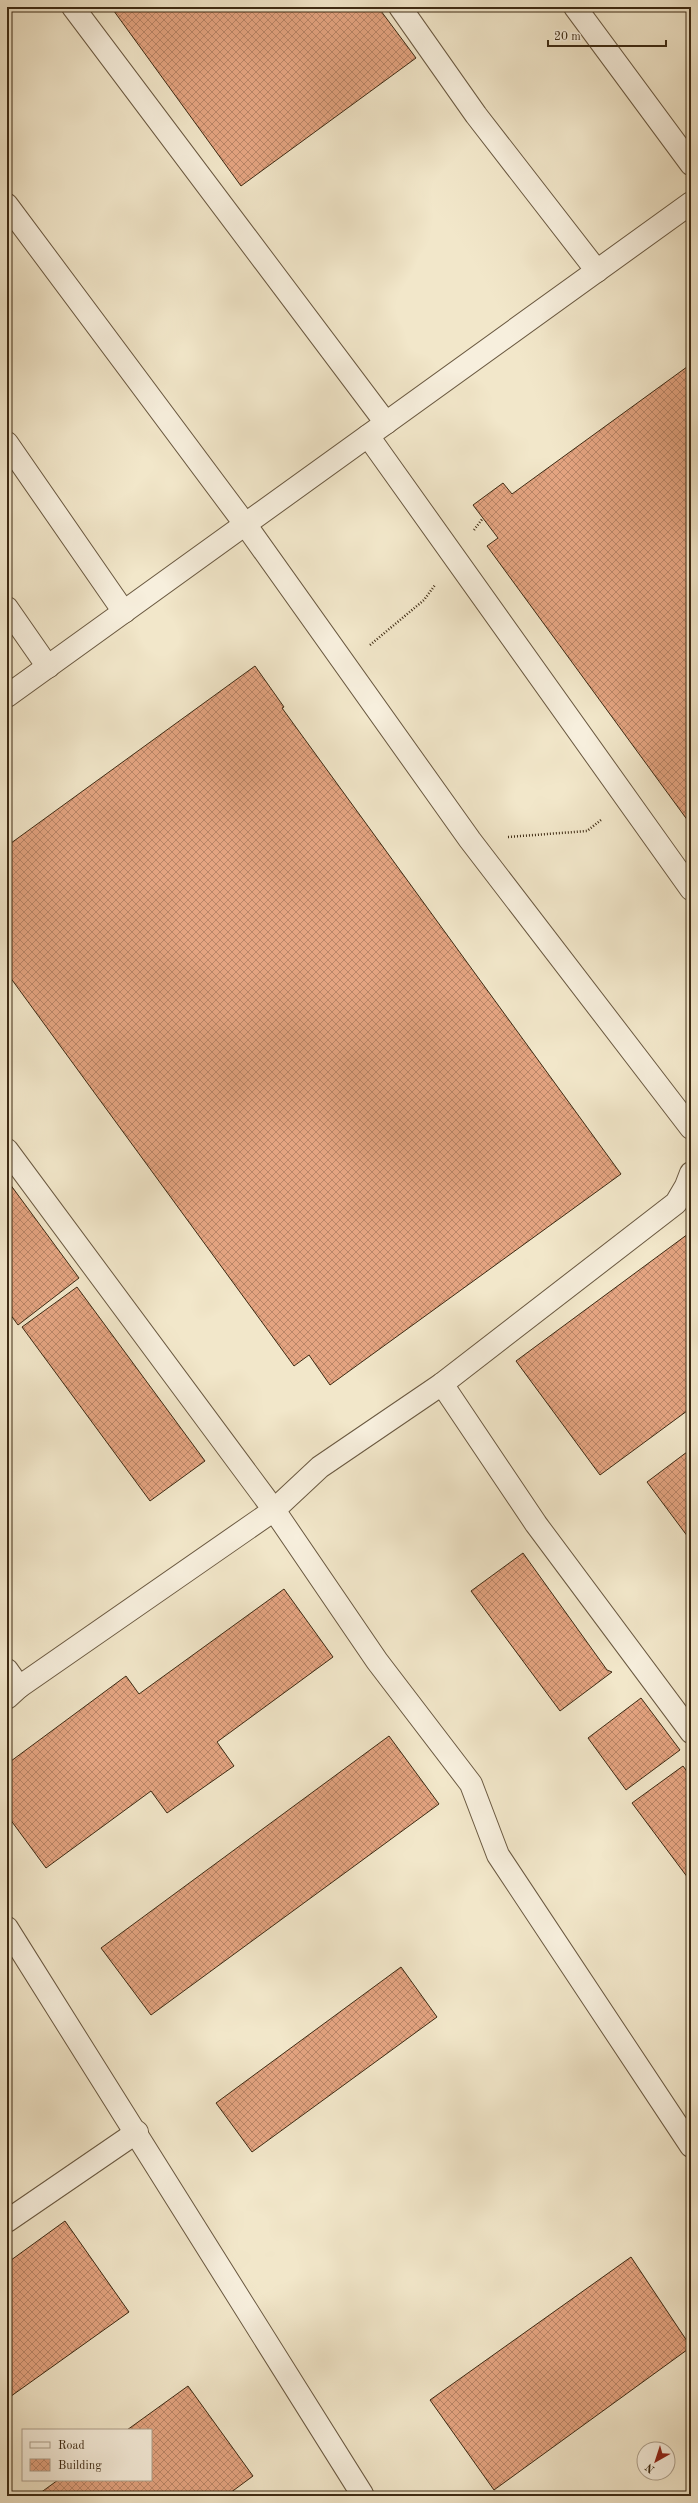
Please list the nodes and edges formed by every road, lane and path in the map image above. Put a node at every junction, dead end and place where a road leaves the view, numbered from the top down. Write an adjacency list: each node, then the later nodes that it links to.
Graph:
1 (72, 7): 8 (lane)
2 (400, 7): 7 (lane)
3 (575, 7): 4 (lane)
4 (691, 164)
5 (691, 203): 7 (lane)
6 (7, 205): 12 (lane)
7 (596, 272): 8 (lane)
8 (386, 423): 9 (lane)
9 (368, 436): 12 (lane); 13 (lane)
10 (7, 443): 15 (lane)
11 (483, 518): 13 (path)
12 (245, 524): 15 (lane); 16 (lane)
13 (455, 559): 16 (path); 19 (lane)
14 (7, 608): 17 (lane)
15 (124, 612): 17 (lane)
16 (345, 665): 20 (lane)
17 (48, 666): 18 (lane)
18 (7, 696)
19 (628, 799): 20 (path); 21 (lane)
20 (470, 840): 22 (lane)
21 (691, 889)
22 (691, 1128)
23 (7, 1150): 26 (lane)
24 (691, 1172): 25 (lane)
25 (442, 1384): 26 (lane); 28 (lane)
26 (274, 1510): 27 (lane); 31 (lane)
27 (11, 1685)
28 (691, 1732)
29 (7, 1928): 30 (lane)
30 (137, 2132): 32 (lane); 33 (lane)
31 (691, 2146)
32 (7, 2221)
33 (362, 2494)

